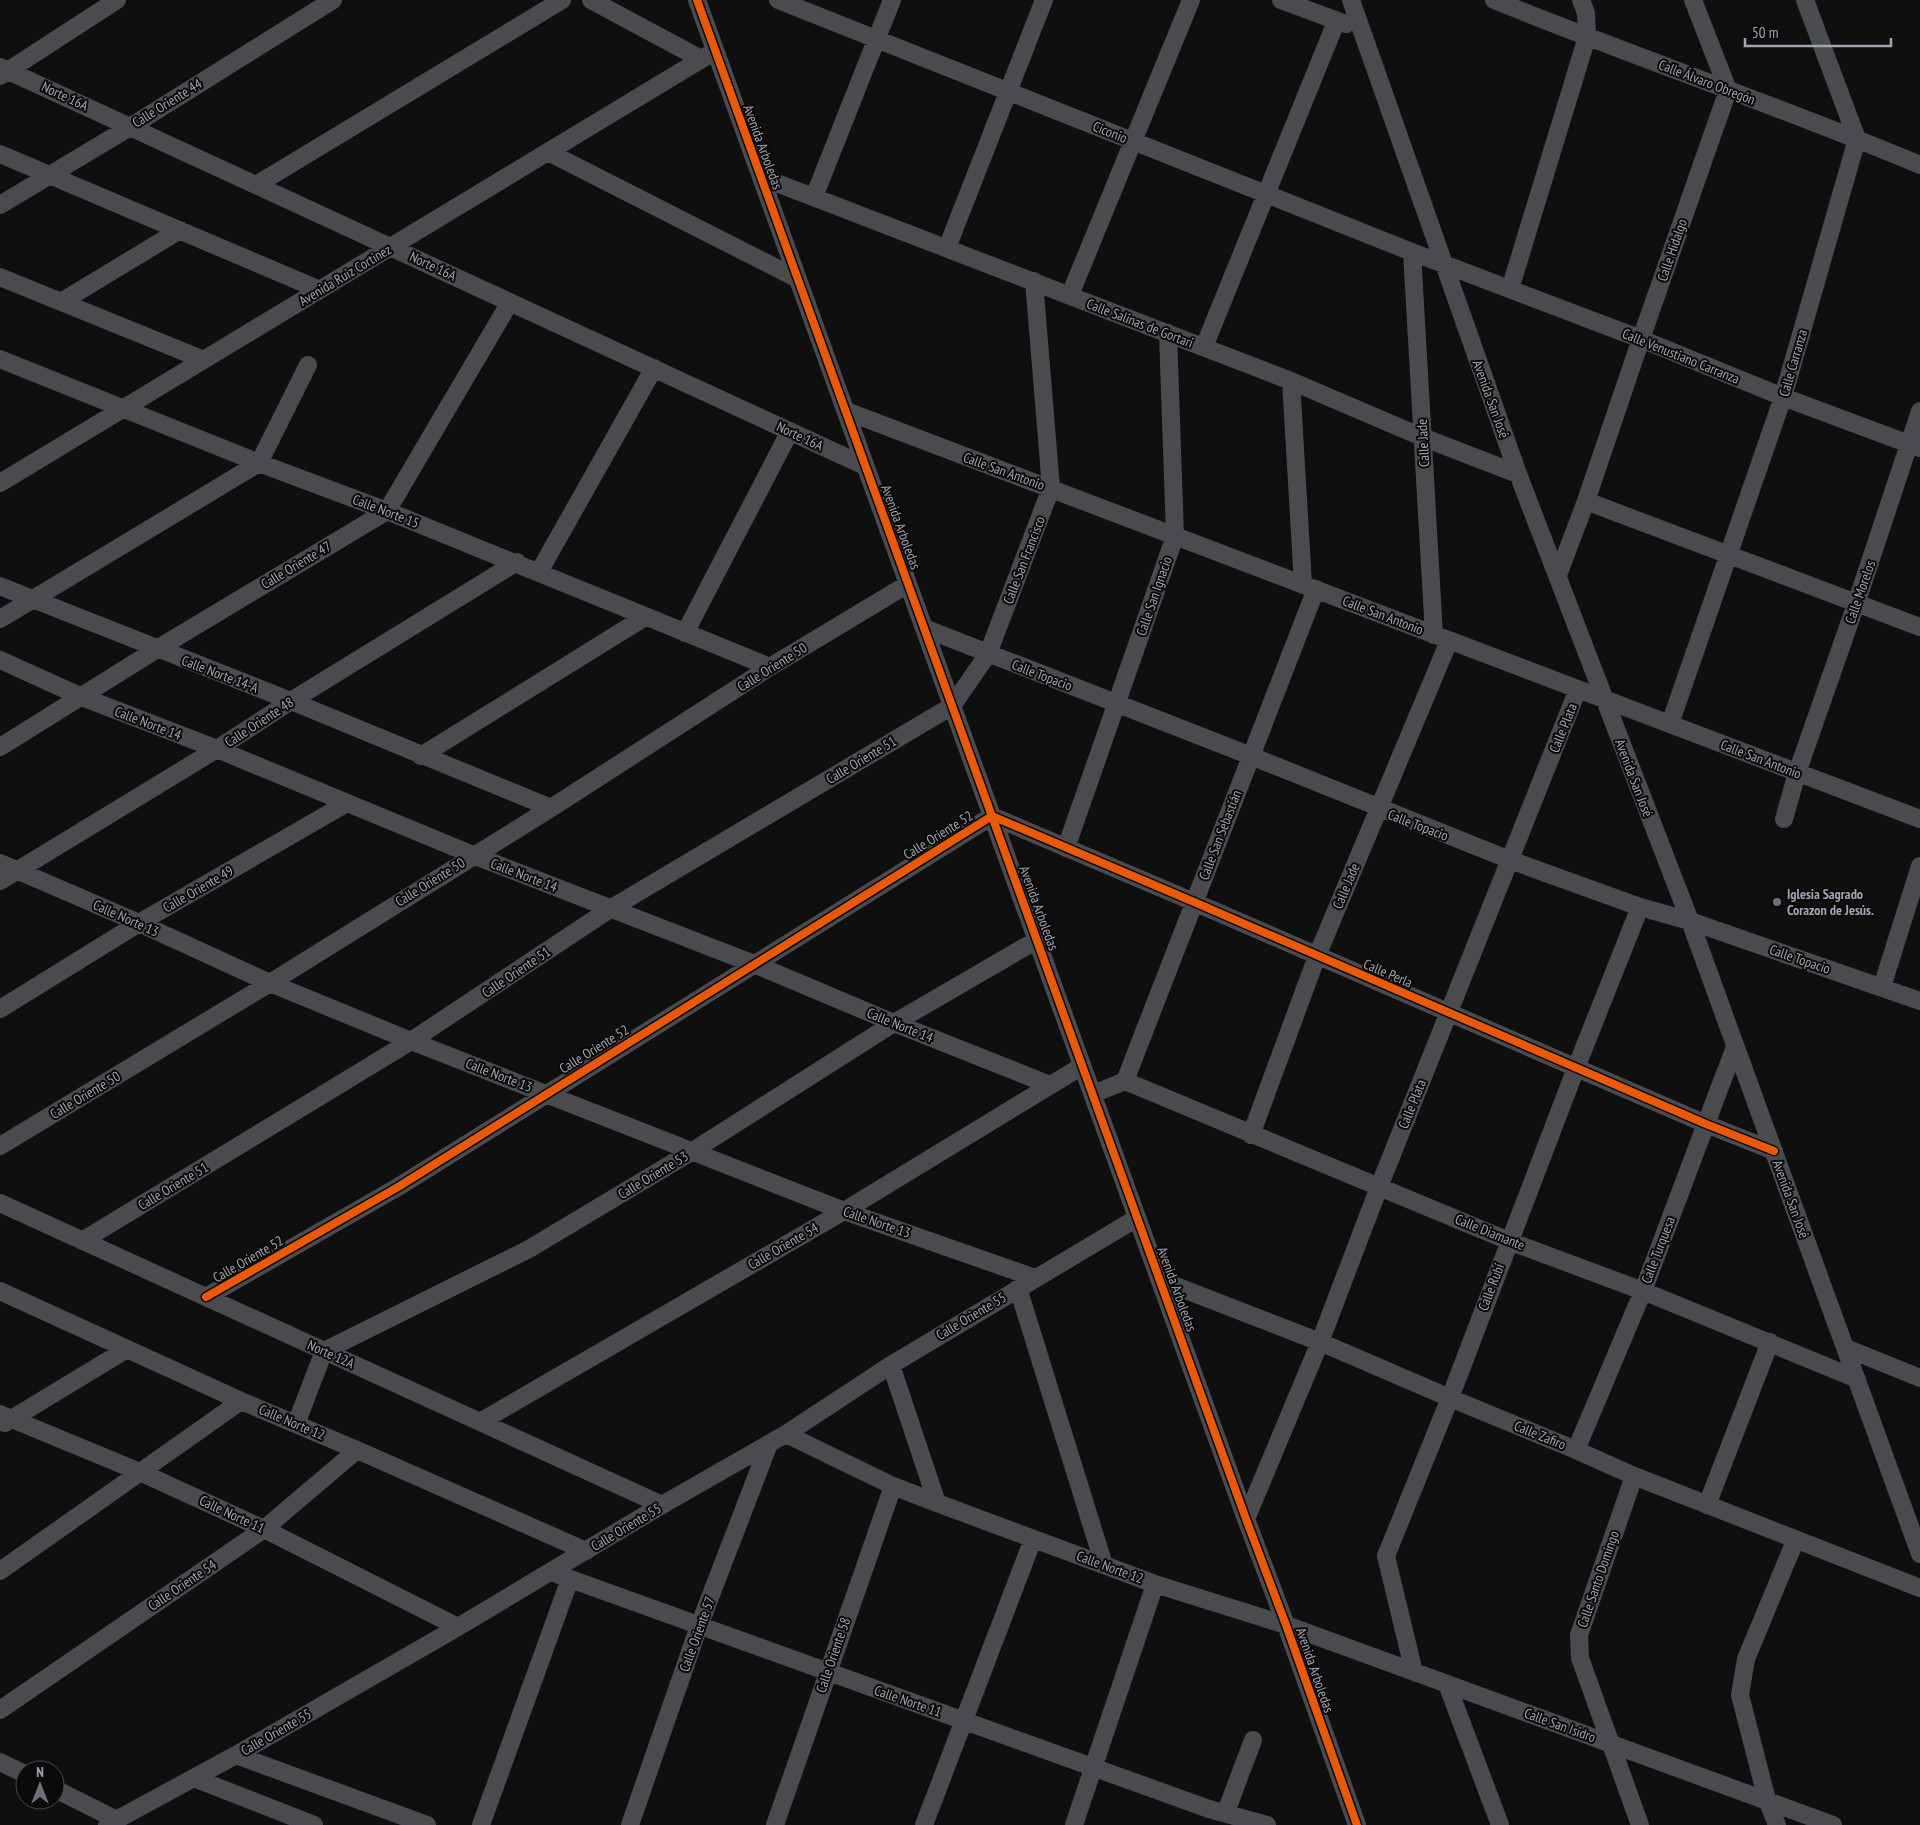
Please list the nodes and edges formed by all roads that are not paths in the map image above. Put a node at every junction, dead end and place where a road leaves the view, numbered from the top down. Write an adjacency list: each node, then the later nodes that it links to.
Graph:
1 (116, 0): 21 (street)
2 (334, 0): 24 (street, Calle Oriente 44)
3 (562, 0): 32 (street)
4 (591, 0): 20 (street)
5 (697, 0): 20 (street, Avenida Arboledas)
6 (778, 0): 19 (street, Ciconio)
7 (892, 0): 19 (street)
8 (1044, 0): 23 (street)
9 (1191, 0): 26 (street)
10 (1280, 0): 16 (street)
11 (1351, 0): 17 (street, Avenida San José)
12 (1494, 0): 18 (street, Calle Álvaro Obregón)
13 (1581, 0): 18 (street)
14 (1693, 0): 22 (street)
15 (1805, 0): 25 (street)
16 (1336, 22): 17 (street); 33 (street)
17 (1361, 28): 40 (street, Avenida San José)
18 (1587, 38): 22 (street, Calle Álvaro Obregón); 44 (street)
19 (877, 39): 23 (street, Ciconio); 34 (street)
20 (708, 55): 27 (street, Avenida Ruiz Cortinez); 31 (street, Avenida Arboledas)
21 (3, 71): 24 (street, Norte 16A)
22 (1728, 90): 25 (street, Calle Álvaro Obregón); 50 (street, Calle Hidalgo)
23 (1008, 91): 26 (street, Ciconio); 38 (street)
24 (130, 126): 30 (street, Calle Oriente 44); 32 (street, Norte 16A)
25 (1857, 139): 29 (street, Calle Álvaro Obregón); 57 (street, Calle Carranza)
26 (1133, 141): 33 (street, Ciconio); 46 (street)
27 (548, 152): 37 (street, Avenida Ruiz Cortinez); 42 (street)
28 (0, 154): 30 (street)
29 (1920, 165)
30 (49, 175): 35 (street, Calle Oriente 44); 36 (street)
31 (761, 177): 34 (street, Calle Salinas de Gortari); 42 (street, Avenida Arboledas)
32 (256, 184): 37 (street, Norte 16A)
33 (1266, 194): 39 (street, Ciconio); 51 (street)
34 (814, 197): 38 (street, Calle Salinas de Gortari)
35 (0, 205)
36 (180, 230): 45 (street); 47 (street)
37 (391, 247): 45 (street, Avenida Ruiz Cortinez); 48 (street, Norte 16A)
38 (947, 248): 43 (street, Calle Salinas de Gortari)
39 (1412, 252): 40 (street, Ciconio); 62 (street, Calle Jade)
40 (1443, 263): 44 (street, Calle Venustiano Carranza); 66 (street, Avenida San José)
41 (0, 277): 47 (street)
42 (798, 279): 59 (street, Avenida Arboledas)
43 (1034, 282): 46 (street, Calle Salinas de Gortari); 68 (street, Calle San Francisco)
44 (1510, 289): 50 (street, Calle Venustiano Carranza)
45 (320, 290): 53 (street, Avenida Ruiz Cortinez)
46 (1070, 295): 49 (street, Calle Salinas de Gortari)
47 (61, 302): 53 (street)
48 (510, 302): 55 (street, Norte 16A); 70 (street, Calle Oriente 47)
49 (1168, 333): 51 (street, Calle Salinas de Gortari); 71 (street, Calle San Ignacio)
50 (1641, 339): 57 (street, Calle Venustiano Carranza); 69 (street, Calle Hidalgo)
51 (1204, 347): 56 (street, Calle Salinas de Gortari)
52 (0, 359): 58 (street, Calle Norte 15)
53 (204, 360): 58 (street, Avenida Ruiz Cortinez)
54 (308, 365): 64 (street)
55 (654, 368): 61 (street, Norte 16A); 74 (street)
56 (1291, 381): 62 (street, Calle Salinas de Gortari); 78 (street, Calle San Sebastián)
57 (1783, 398): 63 (street, Calle Venustiano Carranza); 72 (street, Calle Carranza)
58 (124, 408): 64 (street, Calle Norte 15); 67 (street, Avenida Ruiz Cortinez)
59 (846, 411): 65 (street, Avenida Arboledas); 68 (street, Calle San Antonio)
60 (1920, 411): 63 (street, Calle Morelos)
61 (790, 431): 65 (street, Norte 16A); 85 (street)
62 (1422, 437): 66 (street, Calle Salinas de Gortari); 86 (street, Calle Jade)
63 (1915, 446): 80 (street, Calle Morelos)
64 (259, 463): 70 (street, Calle Norte 15); 79 (street)
65 (865, 466): 76 (street, Avenida Arboledas)
66 (1518, 474): 75 (street, Avenida San José)
67 (0, 483)
68 (1051, 488): 71 (street, Calle San Antonio); 88 (street, Calle San Francisco)
69 (1586, 502): 72 (street); 75 (street, Calle Hidalgo)
70 (387, 510): 73 (street, Calle Norte 15); 87 (street, Calle Oriente 47)
71 (1175, 536): 78 (street, Calle San Antonio); 95 (street, Calle San Ignacio)
72 (1729, 555): 80 (street); 97 (street, Calle Carranza)
73 (517, 562): 74 (street, Calle Norte 15); 94 (street, Calle Oriente 48)
74 (539, 572): 81 (street, Calle Norte 15)
75 (1558, 575): 93 (street, Avenida San José)
76 (908, 584): 84 (street, Avenida Arboledas); 90 (street, Calle Oriente 50)
77 (0, 586): 79 (street, Calle Norte 14-A)
78 (1309, 586): 86 (street, Calle San Antonio); 101 (street, Calle San Sebastián)
79 (33, 599): 82 (street); 87 (street, Calle Norte 14-A)
80 (1856, 604): 83 (street); 102 (street, Calle Morelos)
81 (645, 617): 85 (street, Calle Norte 15); 100 (street)
82 (0, 619)
83 (1920, 627)
84 (924, 628): 88 (street, Calle Topacio); 96 (street, Avenida Arboledas)
85 (685, 633): 90 (street, Calle Norte 15)
86 (1442, 638): 91 (street, Calle San Antonio); 105 (street, Calle Jade)
87 (157, 649): 92 (street, Calle Oriente 47); 94 (street, Calle Norte 14-A)
88 (988, 654): 95 (street, Calle Topacio); 96 (street, Calle San Francisco)
89 (0, 660): 92 (street, Calle Norte 14)
90 (770, 667): 104 (street, Calle Oriente 50)
91 (1578, 689): 93 (street, Calle San Antonio); 111 (street, Calle Plata)
92 (82, 698): 98 (street, Calle Oriente 47); 99 (street, Calle Norte 14)
93 (1603, 698): 97 (street, Calle San Antonio); 119 (street, Avenida San José)
94 (291, 701): 99 (street, Calle Oriente 48); 100 (street, Calle Norte 14-A)
95 (1116, 704): 101 (street, Calle Topacio); 109 (street, Calle San Ignacio)
96 (952, 706): 106 (street, Avenida Arboledas); 118 (street, Calle Oriente 51)
97 (1670, 724): 102 (street, Calle San Antonio)
98 (0, 747)
99 (217, 749): 103 (street, Calle Norte 14); 114 (street, Calle Oriente 48)
100 (421, 756): 104 (street, Calle Norte 14-A)
101 (1251, 756): 105 (street, Calle Topacio); 116 (street, Calle San Sebastián)
102 (1797, 773): 107 (street, Calle Morelos); 108 (street, Calle San Antonio)
103 (347, 803): 110 (street, Calle Norte 14); 120 (street, Calle Oriente 49)
104 (551, 808): 110 (street, Calle Oriente 50)
105 (1378, 809): 111 (street, Calle Topacio); 122 (street, Calle Jade)
106 (992, 816): 109 (street, Calle Perla); 121 (street, Avenida Arboledas); 123 (street, Calle Oriente 52)
107 (1784, 819)
108 (1920, 819)
109 (1066, 848): 116 (street, Calle Perla)
110 (473, 855): 118 (street, Calle Norte 14); 124 (street, Calle Oriente 50)
111 (1510, 860): 117 (street, Calle Topacio); 128 (street, Calle Plata)
112 (0, 863): 114 (street, Calle Norte 13)
113 (1920, 866): 125 (street)
114 (16, 870): 115 (street, Calle Oriente 48); 120 (street, Calle Norte 13)
115 (0, 880)
116 (1194, 902): 122 (street, Calle Perla); 134 (street, Calle San Sebastián)
117 (1640, 907): 119 (street, Calle Topacio); 133 (street, Calle Rubí)
118 (610, 909): 123 (street, Calle Norte 14); 130 (street, Calle Oriente 51)
119 (1690, 921): 125 (street, Calle Topacio); 131 (street, Avenida San José)
120 (139, 923): 124 (street, Calle Norte 13); 127 (street, Calle Oriente 49)
121 (1037, 940): 129 (street, Calle Oriente 53); 132 (street, Avenida Arboledas)
122 (1317, 956): 128 (street, Calle Perla); 139 (street, Calle Jade)
123 (754, 964): 129 (street, Calle Norte 14); 136 (street, Calle Oriente 52)
124 (270, 983): 130 (street, Calle Norte 13); 140 (street, Calle Oriente 50)
125 (1882, 986): 126 (street, Calle Topacio)
126 (1920, 1001)
127 (0, 1009)
128 (1448, 1013): 133 (street, Calle Perla); 143 (street, Calle Plata)
129 (894, 1024): 135 (street, Calle Norte 14); 141 (street, Calle Oriente 53)
130 (411, 1041): 136 (street, Calle Norte 13); 147 (street, Calle Oriente 51)
131 (1735, 1047): 138 (street, Calle Turquesa); 142 (street, Avenida San José)
132 (1082, 1066): 135 (street, Calle Oriente 54); 137 (street, Avenida Arboledas)
133 (1576, 1068): 138 (street, Calle Perla); 148 (street, Calle Rubí)
134 (1125, 1082): 137 (street); 139 (street, Calle Diamante)
135 (1050, 1085): 145 (street, Calle Oriente 54)
136 (546, 1093): 141 (street, Calle Norte 13); 154 (street, Calle Oriente 52)
137 (1093, 1094): 146 (street, Avenida Arboledas)
138 (1706, 1124): 142 (street, Calle Perla); 152 (street, Calle Turquesa)
139 (1251, 1135): 143 (street, Calle Diamante)
140 (0, 1146)
141 (691, 1152): 145 (street, Calle Norte 13); 159 (street, Calle Oriente 53)
142 (1774, 1152): 157 (street, Avenida San José)
143 (1379, 1187): 148 (street, Calle Diamante); 155 (street, Calle Plata)
144 (0, 1203): 147 (street, Norte 12A)
145 (844, 1211): 149 (street, Calle Norte 13); 166 (street, Calle Oriente 54)
146 (1137, 1218): 149 (street, Calle Oriente 55); 150 (street, Avenida Arboledas)
147 (82, 1241): 154 (street, Norte 12A)
148 (1509, 1241): 152 (street, Calle Diamante); 163 (street, Calle Rubí)
149 (1035, 1278): 151 (street, Calle Oriente 55)
150 (1160, 1280): 155 (street, Calle Zafiro); 178 (street, Avenida Arboledas)
151 (1018, 1288): 160 (street, Calle Oriente 55); 184 (street)
152 (1643, 1291): 156 (street, Calle Diamante); 171 (street, Calle Turquesa)
153 (3, 1295): 158 (street, Calle Norte 12)
154 (206, 1297): 159 (street, Norte 12A)
155 (1320, 1342): 163 (street, Calle Zafiro); 178 (street, Calle Plata)
156 (1770, 1342): 162 (street, Calle Diamante); 177 (street)
157 (1846, 1348): 161 (street); 162 (street, Avenida San José)
158 (127, 1349): 164 (street, Calle Norte 12); 165 (street)
159 (324, 1351): 166 (street, Norte 12A); 167 (street)
160 (891, 1365): 168 (street, Calle Oriente 55); 175 (street)
161 (1920, 1378)
162 (1857, 1379): 183 (street, Avenida San José)
163 (1450, 1398): 171 (street, Calle Zafiro); 194 (street, Calle Rubí)
164 (241, 1401): 167 (street, Calle Norte 12); 172 (street)
165 (4, 1420): 172 (street, Calle Norte 11)
166 (480, 1422): 176 (street, Norte 12A)
167 (296, 1424): 170 (street, Calle Norte 12)
168 (786, 1434): 169 (street, Calle Oriente 55); 174 (street, Calle Norte 12)
169 (769, 1444): 176 (street, Calle Oriente 55); 191 (street, Calle Oriente 57)
170 (357, 1450): 179 (street, Calle Oriente 54); 182 (street, Calle Norte 12)
171 (1576, 1450): 173 (street, Calle Zafiro)
172 (140, 1472): 179 (street, Calle Norte 11); 185 (street)
173 (1634, 1476): 177 (street, Calle Zafiro); 199 (street, Calle Santo Domingo)
174 (893, 1486): 175 (street, Calle Norte 12); 193 (street, Calle Oriente 58)
175 (937, 1503): 180 (street, Calle Norte 12)
176 (662, 1505): 182 (street, Calle Oriente 55)
177 (1707, 1505): 181 (street, Calle Zafiro)
178 (1246, 1519): 190 (street, Avenida Arboledas)
179 (264, 1529): 192 (street, Calle Norte 11); 196 (street, Calle Oriente 54)
180 (1033, 1539): 184 (street, Calle Norte 12); 197 (street)
181 (1795, 1541): 189 (street, Calle Zafiro); 206 (street)
182 (586, 1551): 186 (street, Calle Oriente 55)
183 (1920, 1554)
184 (1104, 1565): 188 (street, Calle Norte 12)
185 (0, 1570)
186 (551, 1572): 187 (street, Calle Norte 11); 192 (street, Calle Oriente 55)
187 (570, 1579): 191 (street, Calle Norte 11); 211 (street)
188 (1155, 1584): 190 (street, Calle Norte 12); 202 (street)
189 (1920, 1588)
190 (1286, 1624): 194 (street, Calle San Isidro); 217 (street, Avenida Arboledas)
191 (699, 1626): 193 (street, Calle Norte 11); 212 (street, Calle Oriente 57)
192 (458, 1628): 200 (street, Calle Oriente 55)
193 (827, 1672): 197 (street, Calle Norte 11); 213 (street, Calle Oriente 58)
194 (1414, 1672): 195 (street, Calle San Isidro)
195 (1447, 1684): 199 (street, Calle San Isidro); 218 (street)
196 (0, 1710)
197 (963, 1720): 202 (street, Calle Norte 11); 214 (street)
198 (1253, 1740): 207 (street)
199 (1610, 1744): 206 (street, Calle San Isidro); 219 (street, Calle Santo Domingo)
200 (236, 1755): 204 (street, Calle Oriente 55); 210 (street)
201 (0, 1762): 203 (street)
202 (1093, 1767): 207 (street, Calle Norte 11); 215 (street)
203 (15, 1769)
204 (194, 1778): 208 (street, Calle Oriente 55); 209 (street)
205 (65, 1795): 208 (street)
206 (1767, 1800): 220 (street); 221 (street, Calle San Isidro)
207 (1217, 1815): 216 (street, Calle Norte 11)
208 (112, 1822)
209 (314, 1825)
210 (427, 1825)
211 (481, 1825)
212 (630, 1825)
213 (775, 1825)
214 (924, 1825)
215 (1074, 1825)
216 (1267, 1825)
217 (1357, 1825)
218 (1500, 1825)
219 (1640, 1825)
220 (1777, 1825)
221 (1834, 1825)

